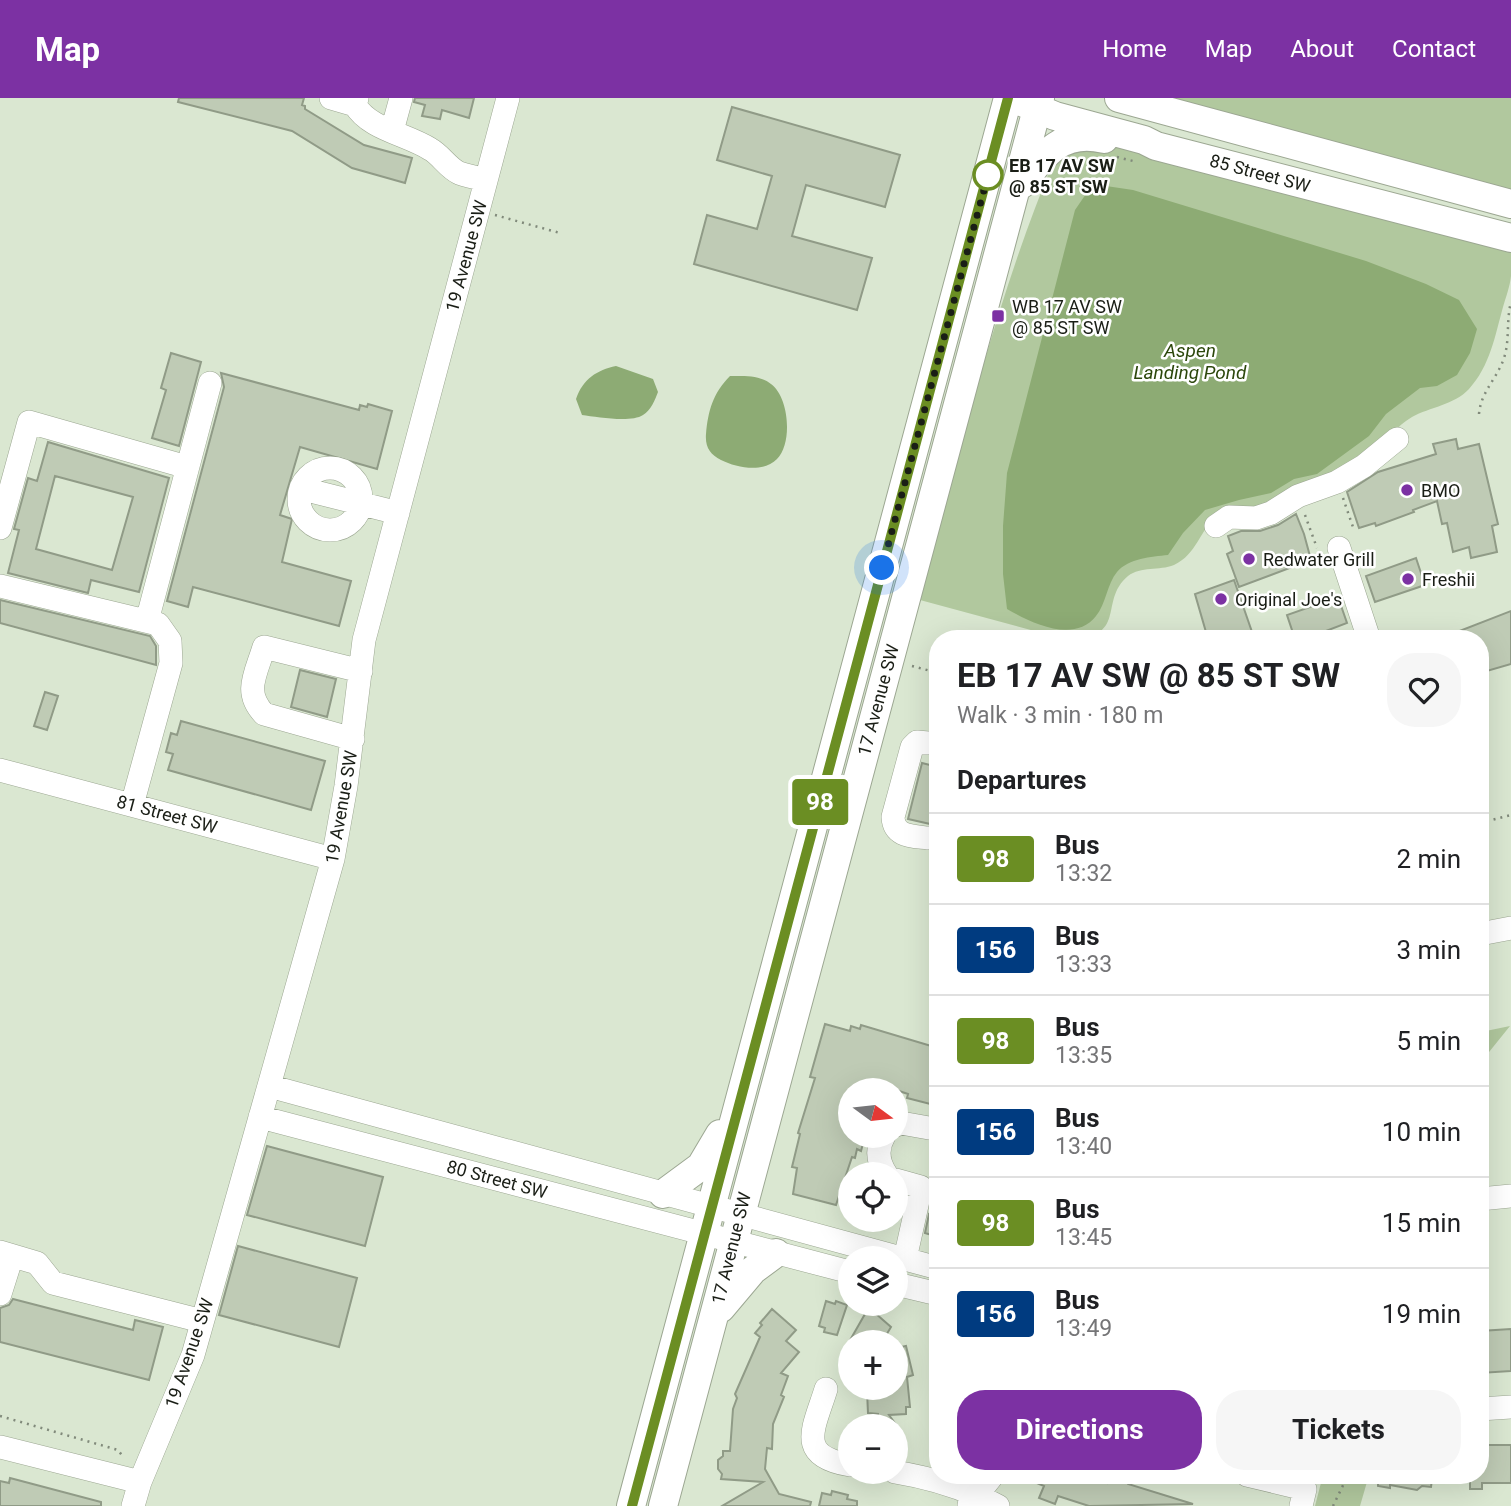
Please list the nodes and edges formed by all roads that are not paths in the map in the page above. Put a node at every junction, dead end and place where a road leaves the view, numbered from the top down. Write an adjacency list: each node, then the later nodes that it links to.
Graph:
1 (331, 98): 5 (street)
2 (401, 98): 7 (street)
3 (508, 98): 9 (street, 19 Avenue SW)
4 (1123, 99): 11 (main road, 85 Street SW)
5 (356, 101): 7 (street)
6 (1024, 101): 8 (main road, 85 Street SW); 10 (main road, 17 Avenue SW); 14 (main road, 17 Avenue SW)
7 (392, 131): 9 (street)
8 (1156, 146): 10 (main road); 12 (main road, 85 Street SW)
9 (486, 180): 19 (street, 19 Avenue SW)
10 (1014, 195): 15 (main road, 17 Avenue SW)
11 (1511, 204)
12 (1511, 238)
13 (210, 383): 17 (street)
14 (930, 390): 15 (main road); 24 (main road, 17 Avenue SW)
15 (959, 398): 25 (main road, 17 Avenue SW)
16 (1397, 439): 20 (street)
17 (187, 467): 21 (street); 26 (street)
18 (311, 491): 19 (street)
19 (398, 513): 28 (street, 19 Avenue SW)
20 (1216, 526)
21 (0, 528)
22 (1328, 548): 27 (street)
23 (0, 586): 26 (street)
24 (870, 612): 25 (main road); 37 (main road, 17 Avenue SW)
25 (900, 619): 38 (main road, 17 Avenue SW)
26 (147, 621): 32 (street)
27 (1365, 630)
28 (361, 671): 29 (street, 19 Avenue SW); 29 (street)
29 (352, 739): 34 (street, 19 Avenue SW)
30 (928, 743): 33 (street)
31 (0, 770): 32 (street, 81 Street SW)
32 (132, 805): 34 (street, 81 Street SW)
33 (928, 838)
34 (333, 859): 39 (street, 19 Avenue SW)
35 (1511, 928): 36 (street)
36 (1489, 932)
37 (772, 979): 38 (street); 40 (main road, 17 Avenue SW)
38 (802, 987): 53 (main road, 17 Avenue SW)
39 (269, 1086): 41 (street, 19 Avenue SW); 44 (street, 80 Street SW)
40 (736, 1108): 49 (main road); 52 (main road, 17 Avenue SW)
41 (260, 1116): 45 (street, 80 Street SW); 67 (street, 19 Avenue SW)
42 (908, 1124): 43 (street)
43 (929, 1128)
44 (442, 1133): 45 (street); 49 (street, 80 Street SW)
45 (436, 1163): 54 (street, 80 Street SW)
46 (908, 1183): 47 (street)
47 (929, 1189)
48 (929, 1192): 57 (street)
49 (663, 1194): 52 (street, 80 Street SW)
50 (1511, 1196): 51 (street)
51 (1489, 1198)
52 (711, 1206): 53 (street, 80 Street SW); 54 (main road, 17 Avenue SW)
53 (740, 1213): 55 (main road, 17 Avenue SW); 56 (street, 80 Street SW)
54 (704, 1234): 55 (street, 80 Street SW); 81 (main road, 17 Avenue SW)
55 (733, 1241): 58 (street, 80 Street SW); 66 (main road, 17 Avenue SW)
56 (858, 1246)
57 (908, 1251)
58 (776, 1253): 62 (street, 80 Street SW); 66 (main road)
59 (6, 1254): 65 (street); 67 (street)
60 (908, 1260): 61 (street, 80 Street SW)
61 (929, 1266)
62 (838, 1269)
63 (908, 1287): 64 (street)
64 (929, 1292)
65 (0, 1294)
66 (713, 1319): 82 (main road, 17 Avenue SW)
67 (202, 1321): 75 (street, 19 Avenue SW)
68 (826, 1389): 72 (street)
69 (1511, 1406): 70 (street)
70 (1489, 1408)
71 (0, 1447): 75 (street)
72 (838, 1463)
73 (908, 1475): 74 (street)
74 (929, 1479)
75 (140, 1482): 80 (street, 19 Avenue SW)
76 (949, 1484): 79 (street)
77 (986, 1484): 79 (street)
78 (1284, 1484): 84 (street)
79 (973, 1500): 83 (street)
80 (133, 1506)
81 (631, 1506)
82 (663, 1506)
83 (998, 1506)
84 (1301, 1506)

